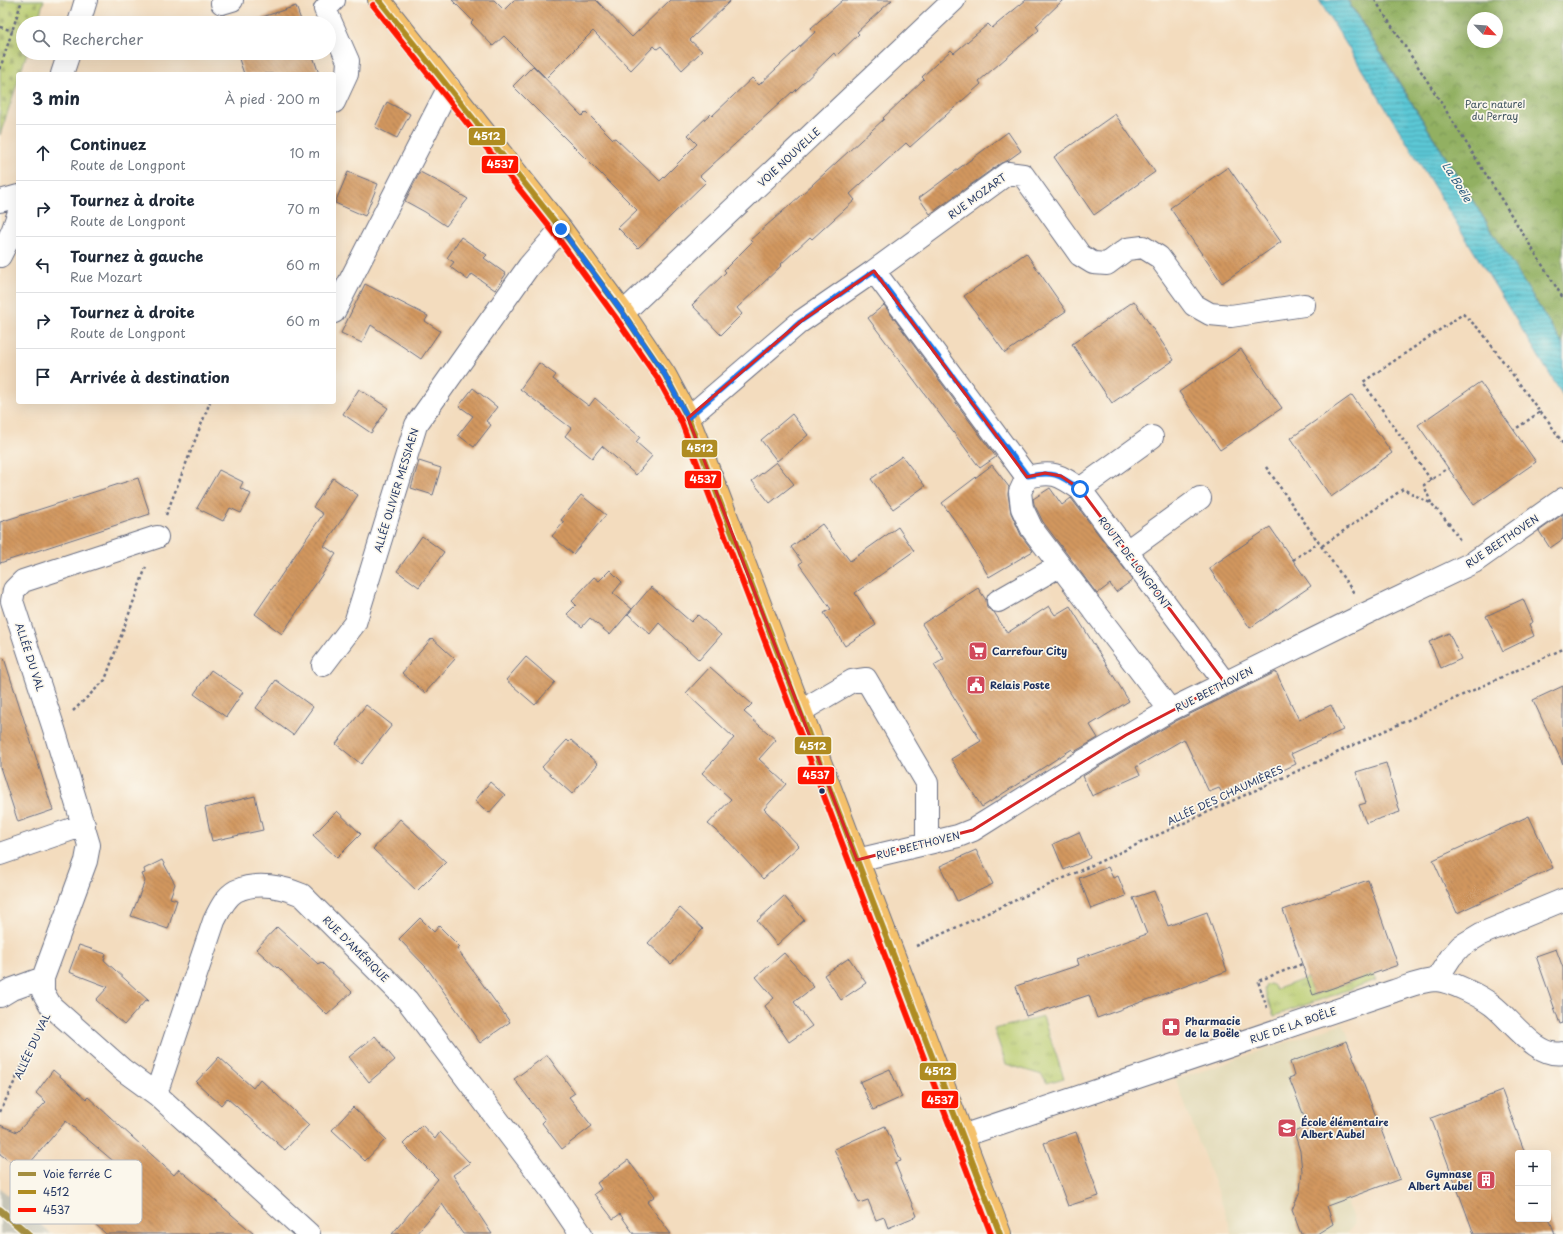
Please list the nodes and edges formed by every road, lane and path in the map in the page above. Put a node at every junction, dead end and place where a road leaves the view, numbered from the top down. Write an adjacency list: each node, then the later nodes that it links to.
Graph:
1 (22, 0): 7 (path)
2 (86, 0): 8 (street)
3 (379, 0): 17 (main road)
4 (954, 0): 28 (street, VOIE NOUVELLE)
5 (1375, 0): 25 (path)
6 (326, 3): 9 (street)
7 (17, 16)
8 (81, 16)
9 (331, 16)
10 (16, 21): 13 (path)
11 (0, 26): 13 (path)
12 (336, 29): 18 (street)
13 (13, 31): 15 (path)
14 (67, 60): 16 (street)
15 (0, 69)
16 (63, 72)
17 (449, 87): 22 (main road); 27 (street)
18 (336, 95)
19 (16, 197): 20 (street)
20 (0, 201)
21 (16, 221): 23 (street)
22 (561, 229): 28 (main road); 53 (street, ALLÉE OLIVIER MESSIAEN)
23 (0, 256)
24 (874, 271): 26 (street, RUE MOZART); 31 (street, RUE MOZART); 37 (street)
25 (1563, 298)
26 (1304, 305)
27 (336, 308)
28 (623, 313): 31 (main road)
29 (209, 404): 43 (path)
30 (1540, 412): 32 (path); 34 (path); 38 (path)
31 (688, 418): 56 (main road)
32 (1514, 430)
33 (1152, 437): 39 (street)
34 (1563, 444)
35 (1266, 467): 44 (path)
36 (1448, 468): 38 (path)
37 (1028, 476): 39 (street, ROUTE DE LONGPONT); 49 (street)
38 (1431, 480): 42 (path)
39 (1080, 489): 46 (street, ROUTE DE LONGPONT)
40 (1200, 498): 46 (street)
41 (1563, 499): 48 (street, RUE BEETHOVEN)
42 (1432, 504): 45 (path); 48 (path)
43 (157, 537): 57 (path); 57 (street, ALLÉE DU VAL)
44 (1319, 542): 45 (path); 47 (path)
45 (1322, 546): 51 (path)
46 (1127, 551): 54 (street, ROUTE DE LONGPONT)
47 (1293, 560)
48 (1474, 562): 51 (street, RUE BEETHOVEN)
49 (1059, 566): 50 (street); 55 (street)
50 (998, 601)
51 (1365, 614): 54 (street, RUE BEETHOVEN)
52 (1563, 649): 63 (path, ALLÉE DES CHAUMIÈRES)
53 (323, 665)
54 (1225, 683): 55 (street, RUE BEETHOVEN)
55 (1170, 710): 59 (street, RUE BEETHOVEN)
56 (801, 711): 59 (street); 61 (main road)
57 (54, 729): 58 (street, ALLÉE DU VAL)
58 (84, 825): 60 (street); 66 (street, ALLÉE DU VAL)
59 (927, 844): 61 (street, RUE BEETHOVEN)
60 (0, 854)
61 (857, 860): 63 (main road)
62 (1563, 900): 65 (street)
63 (894, 956): 72 (main road)
64 (1302, 964): 68 (path)
65 (1436, 980): 68 (street, RUE DE LA BOËLE); 69 (street, RUE DE LA BOËLE)
66 (45, 992): 67 (street); 70 (street); 71 (path, ALLÉE DU VAL)
67 (0, 996)
68 (1274, 1032): 72 (street, RUE DE LA BOËLE)
69 (1563, 1054)
70 (156, 1094): 73 (street); 74 (street, RUE D'AMÉRIQUE)
71 (0, 1112)
72 (962, 1136): 75 (main road)
73 (309, 1234)
74 (581, 1234)
75 (1000, 1234)

